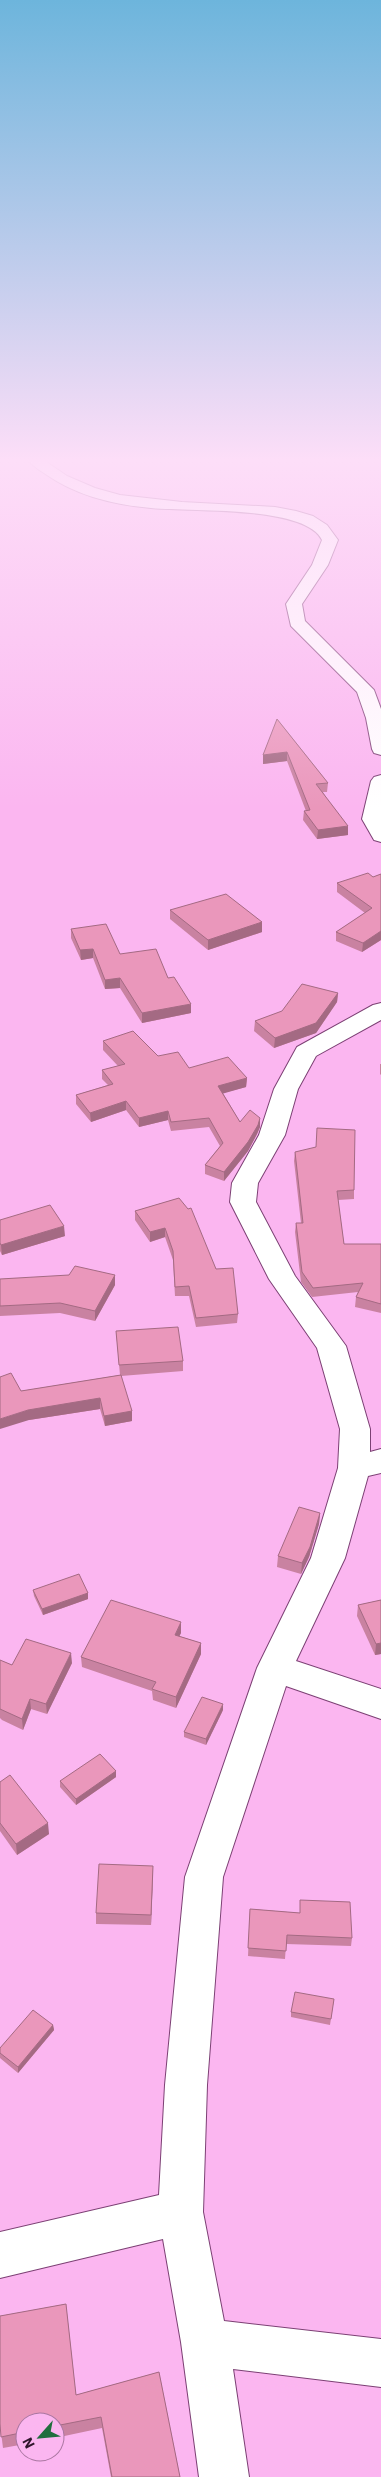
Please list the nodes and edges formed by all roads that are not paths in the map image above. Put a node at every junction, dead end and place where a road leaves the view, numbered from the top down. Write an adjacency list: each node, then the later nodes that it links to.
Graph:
1 (312, 577): 2 (street)
2 (381, 749)
3 (381, 781): 4 (street)
4 (381, 836)
5 (381, 1010): 6 (street)
6 (367, 1465): 7 (street)
7 (275, 1668): 8 (street); 9 (street)
8 (381, 1704)
9 (181, 2212): 10 (street); 11 (street)
10 (0, 2255)
11 (205, 2342): 12 (street); 13 (street)
12 (381, 2363)
13 (224, 2477)

